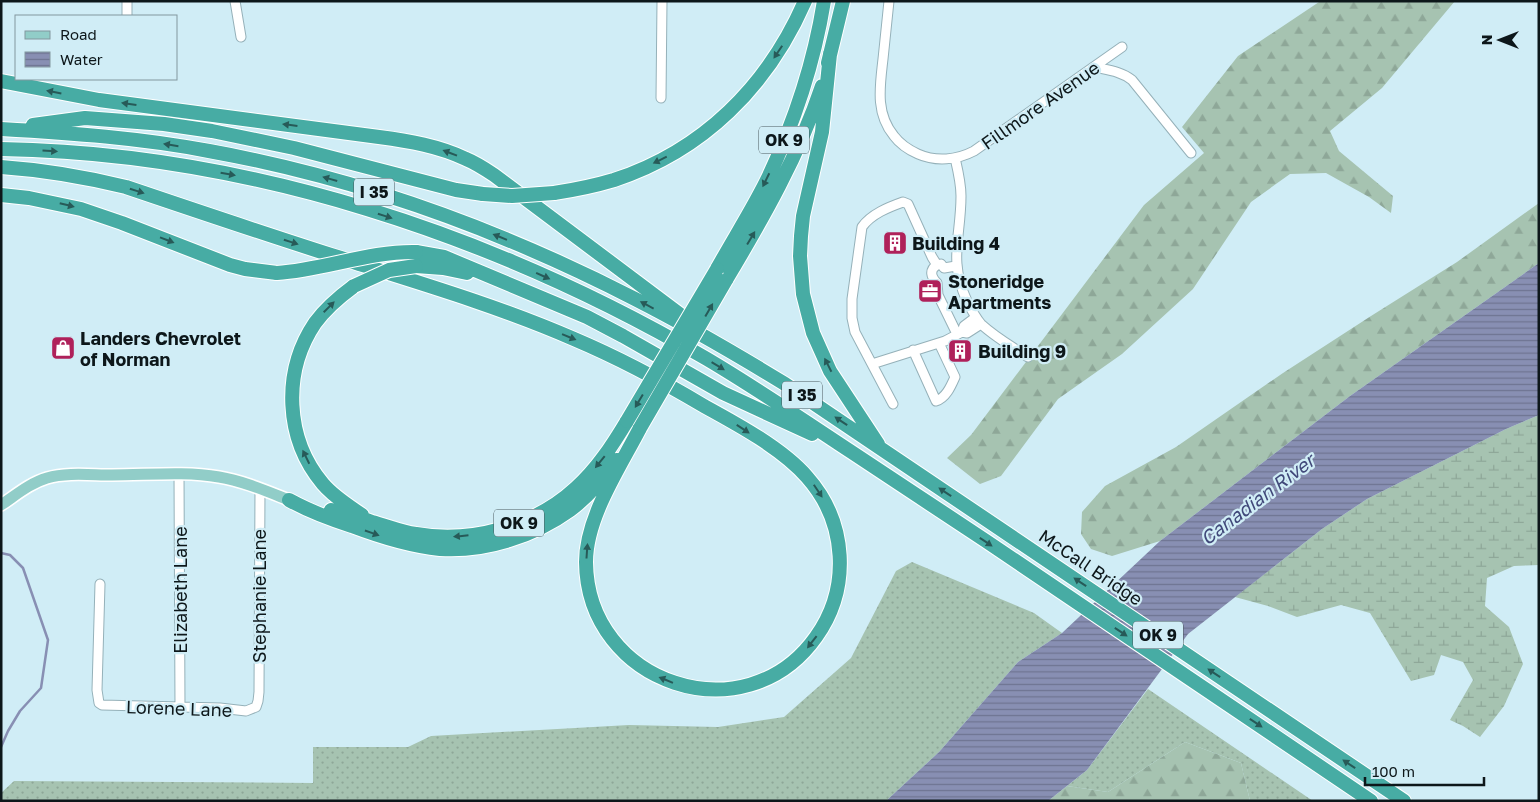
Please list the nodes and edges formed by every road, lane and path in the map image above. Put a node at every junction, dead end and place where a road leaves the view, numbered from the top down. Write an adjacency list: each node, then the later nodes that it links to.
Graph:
1 (127, 1): 8 (street)
2 (235, 1): 9 (street)
3 (662, 1): 14 (street)
4 (805, 1): 15 (highway, one-way to 15, bridge)
5 (824, 1): 23 (highway, OK 9, one-way to 23)
6 (843, 1): 11 (highway, OK 9)
7 (889, 1): 18 (street)
8 (127, 15)
9 (240, 37)
10 (1122, 47): 12 (street, Fillmore Avenue)
11 (830, 54): 23 (highway, one-way to 11); 34 (highway, OK 9, one-way to 11)
12 (1094, 67): 17 (street); 18 (street, Fillmore Avenue)
13 (4, 83): 28 (highway, one-way to 13)
14 (662, 98)
15 (1, 129): 28 (highway, I 35, one-way to 15)
16 (1, 149): 35 (highway, I 35, one-way to 35)
17 (1192, 153)
18 (955, 158): 21 (street)
19 (1, 167): 33 (highway, one-way to 33)
20 (1, 195): 24 (highway, one-way to 24, bridge)
21 (956, 263): 22 (street); 25 (street)
22 (939, 265): 26 (street); 31 (street)
23 (722, 274): 33 (highway, one-way to 23, bridge); 40 (highway, OK 9, one-way to 40, bridge)
24 (549, 300): 35 (highway, OK 9); 40 (highway, OK 9, one-way to 24, bridge)
25 (978, 320): 26 (street); 30 (street)
26 (960, 333): 27 (street)
27 (939, 342): 29 (street); 29 (street)
28 (721, 345): 34 (highway, I 35, one-way to 28)
29 (913, 350): 31 (street)
30 (1028, 357)
31 (872, 364): 32 (street)
32 (893, 404)
33 (640, 428): 38 (highway, one-way to 33)
34 (881, 449): 45 (highway, McCall Bridge / OK 9, one-way to 34)
35 (852, 452): 44 (highway, OK 9, one-way to 44)
36 (180, 474): 37 (main road); 39 (main road); 43 (street, Elizabeth Lane)
37 (260, 489): 38 (main road); 42 (street, Stephanie Lane)
38 (289, 500): 40 (highway)
39 (1, 505)
40 (371, 521)
41 (100, 584): 43 (street, Lorene Lane)
42 (258, 704): 43 (street, Lorene Lane)
43 (180, 707)
44 (1371, 801)
45 (1404, 801)

